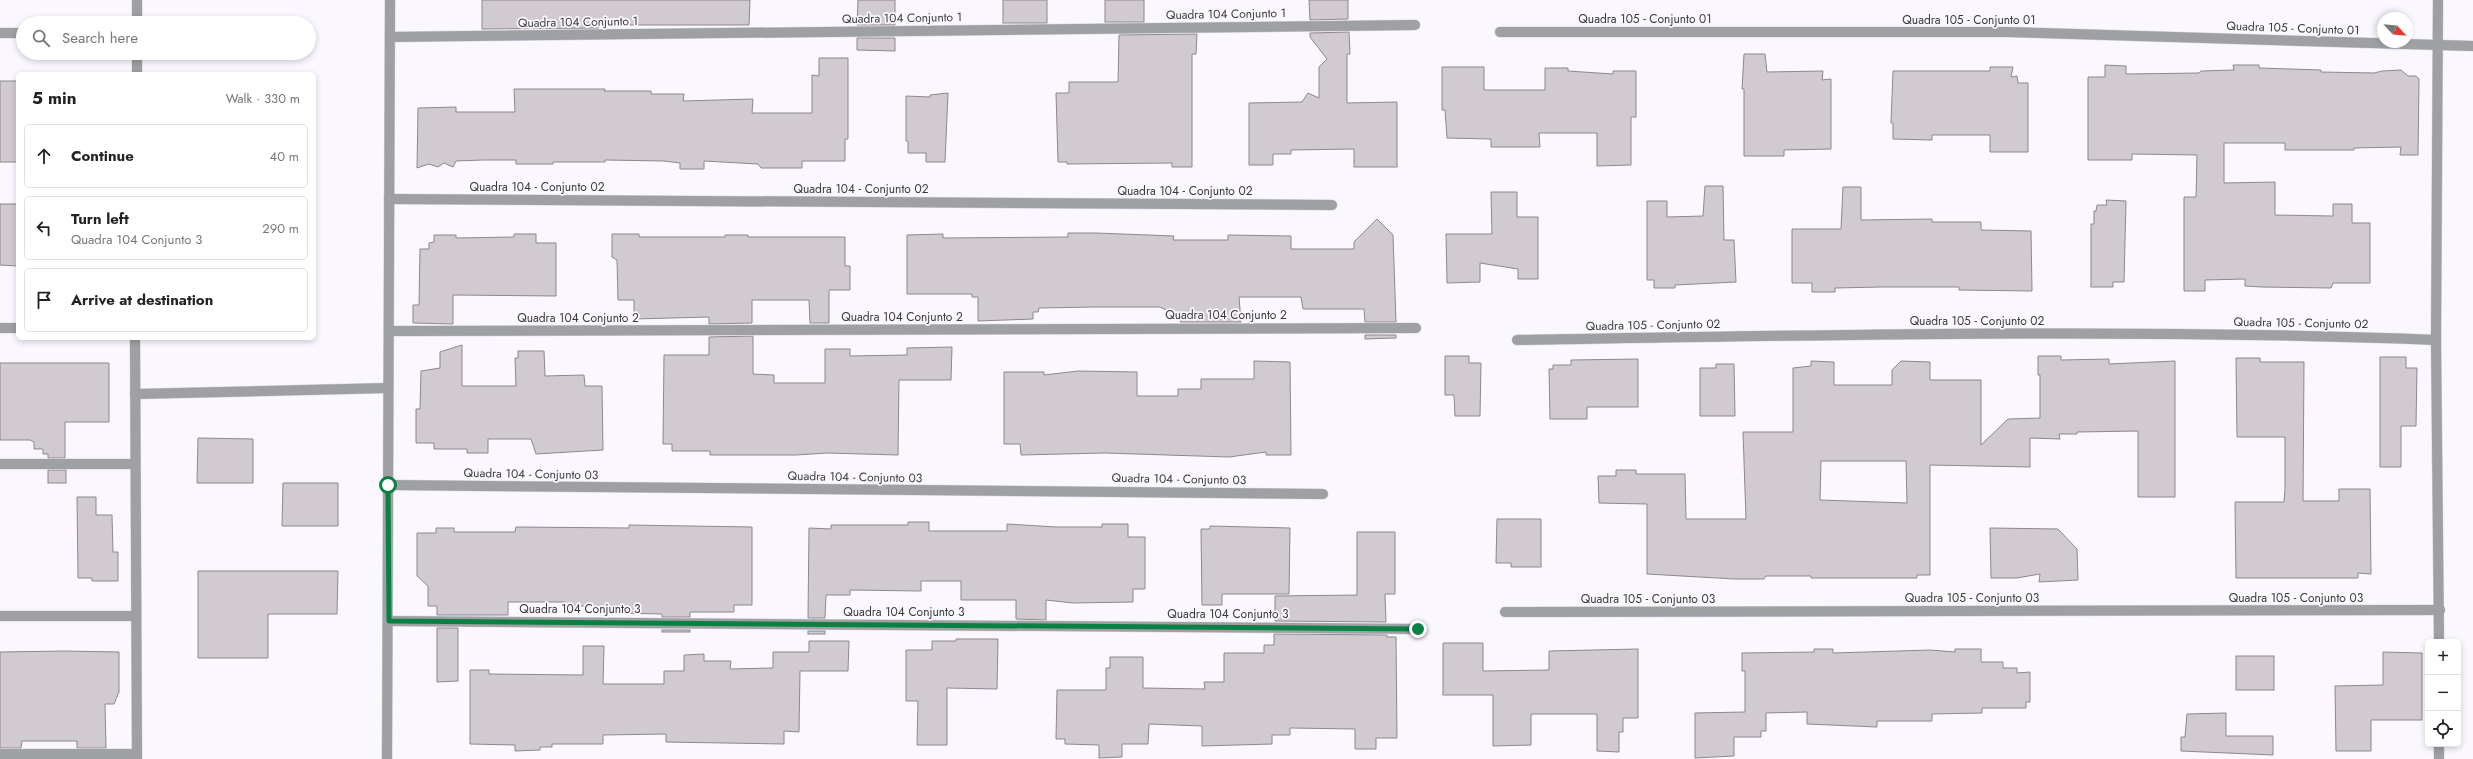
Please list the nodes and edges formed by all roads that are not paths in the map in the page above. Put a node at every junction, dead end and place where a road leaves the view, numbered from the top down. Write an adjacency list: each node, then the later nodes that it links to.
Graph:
1 (137, 0): 4 (street)
2 (390, 0): 9 (street)
3 (2438, 0): 10 (street)
4 (137, 16)
5 (1415, 25): 9 (street, Quadra 104 Conjunto 1)
6 (1500, 32): 10 (street, Quadra 105 - Conjunto 01)
7 (0, 33): 8 (street)
8 (16, 33)
9 (390, 37): 14 (street)
10 (2437, 46): 11 (street, Quadra 105 - Conjunto 01); 22 (street)
11 (2473, 46)
12 (137, 60): 13 (street)
13 (137, 72)
14 (389, 199): 15 (street, Quadra 104 - Conjunto 02); 19 (street)
15 (1332, 204)
16 (0, 328): 17 (street)
17 (16, 328)
18 (1416, 328): 19 (street, Quadra 104 Conjunto 2)
19 (389, 332): 23 (street)
20 (135, 340): 24 (street)
21 (1517, 340): 22 (street, Quadra 105 - Conjunto 02)
22 (2436, 340): 29 (street)
23 (388, 388): 24 (street); 27 (street)
24 (135, 394): 26 (street)
25 (0, 464): 26 (street)
26 (135, 464): 32 (street)
27 (388, 485): 28 (street, Quadra 104 - Conjunto 03); 33 (street)
28 (1323, 494)
29 (2440, 610): 30 (street, Quadra 105 - Conjunto 03); 35 (street)
30 (1505, 612)
31 (0, 616): 32 (street)
32 (136, 616): 38 (street)
33 (389, 621): 34 (street, Quadra 104 Conjunto 3); 39 (street)
34 (1418, 629)
35 (2440, 639)
36 (2439, 747): 40 (street)
37 (0, 754): 38 (street)
38 (137, 757)
39 (387, 759)
40 (2439, 759)

